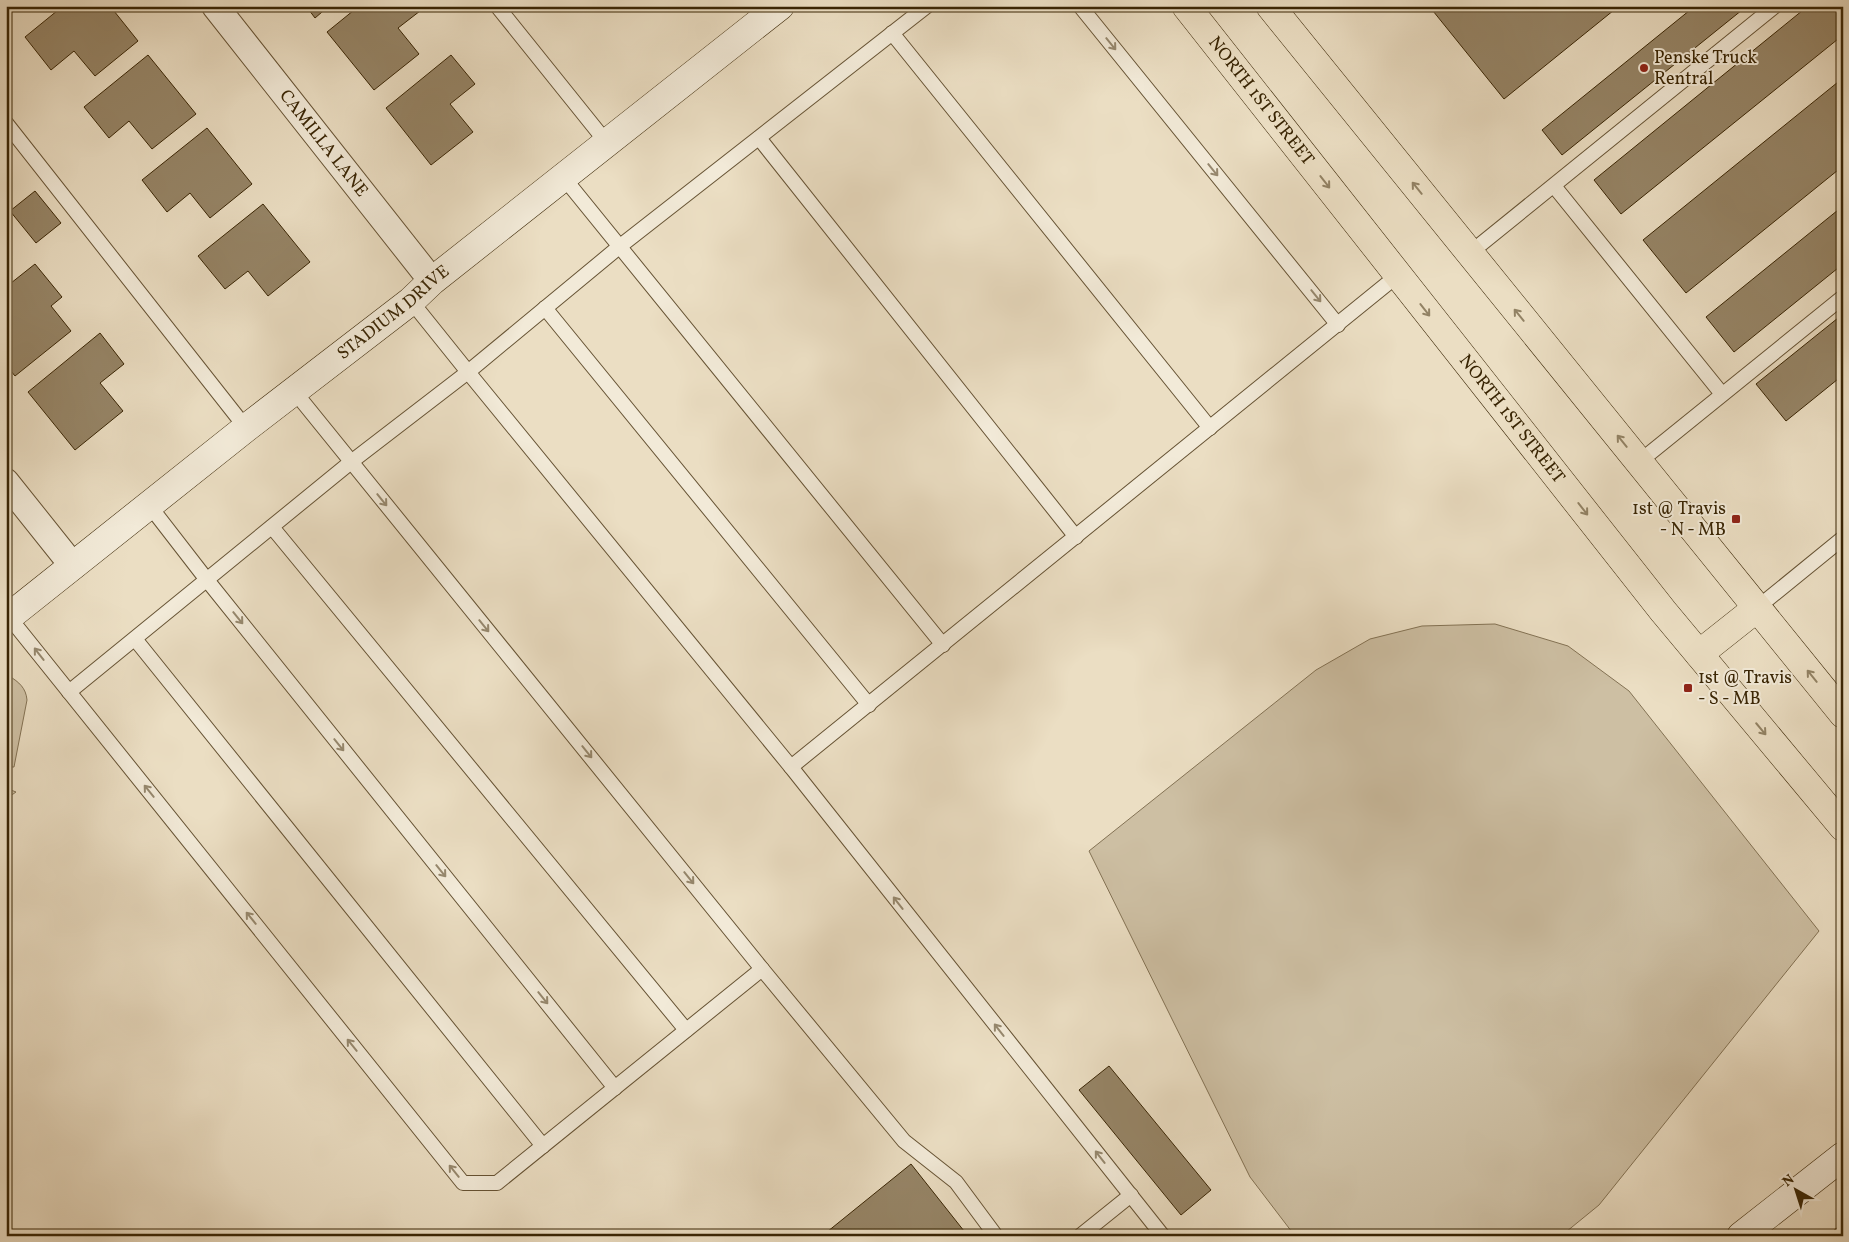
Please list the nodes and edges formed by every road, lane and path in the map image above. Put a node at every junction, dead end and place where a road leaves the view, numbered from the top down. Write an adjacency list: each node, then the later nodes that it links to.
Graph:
1 (215, 6): 18 (street, CAMILLA LANE)
2 (497, 6): 12 (lane)
3 (780, 6): 12 (street, STADIUM DRIVE)
4 (927, 6): 9 (lane)
5 (1080, 6): 22 (lane, one-way to 22)
6 (1186, 6): 17 (main road, NORTH 1ST STREET, one-way to 17)
7 (1270, 6): 16 (main road, one-way to 7)
8 (1775, 6): 14 (lane)
9 (892, 33): 11 (lane); 27 (lane)
10 (6, 123): 26 (lane)
11 (759, 138): 15 (lane); 33 (lane)
12 (607, 143): 13 (street, STADIUM DRIVE)
13 (564, 178): 15 (lane); 18 (street, STADIUM DRIVE)
14 (1554, 186): 16 (lane); 25 (lane)
15 (619, 247): 21 (lane); 40 (lane)
16 (1470, 254): 29 (main road, one-way to 16)
17 (1398, 275): 22 (lane); 41 (main road, NORTH 1ST STREET, one-way to 41)
18 (432, 281): 20 (street, STADIUM DRIVE)
19 (1843, 297): 25 (lane)
20 (411, 300): 23 (lane); 24 (street, STADIUM DRIVE)
21 (545, 308): 23 (lane); 43 (lane)
22 (1338, 325): 27 (lane)
23 (468, 372): 28 (lane); 45 (lane)
24 (294, 391): 26 (street, STADIUM DRIVE); 28 (lane)
25 (1722, 394): 29 (lane)
26 (246, 428): 31 (street, STADIUM DRIVE)
27 (1210, 428): 33 (lane)
28 (351, 462): 32 (lane); 47 (lane, one-way to 47)
29 (1638, 462): 37 (main road)
30 (6, 482): 35 (street)
31 (149, 505): 35 (street, STADIUM DRIVE); 36 (lane)
32 (272, 527): 36 (lane); 48 (lane)
33 (1076, 537): 40 (lane)
34 (1843, 538): 37 (lane)
35 (72, 566): 38 (street, STADIUM DRIVE)
36 (207, 580): 39 (lane); 49 (lane, one-way to 49)
37 (1757, 608): 41 (main road); 44 (main road, one-way to 37)
38 (8, 618): 42 (lane, one-way to 38)
39 (135, 639): 42 (lane); 50 (lane)
40 (943, 645): 43 (lane)
41 (1699, 654): 46 (main road, NORTH 1ST STREET, one-way to 46)
42 (69, 692): 50 (lane, one-way to 42)
43 (869, 705): 45 (lane)
44 (1843, 714)
45 (791, 767): 52 (lane, one-way to 45)
46 (1843, 827)
47 (762, 969): 48 (lane); 53 (lane)
48 (686, 1030): 49 (lane)
49 (615, 1088): 50 (lane)
50 (543, 1146)
51 (1843, 1156): 56 (street)
52 (1131, 1195): 54 (lane); 55 (lane)
53 (996, 1236)
54 (1080, 1236)
55 (1163, 1236)
56 (1741, 1236)

